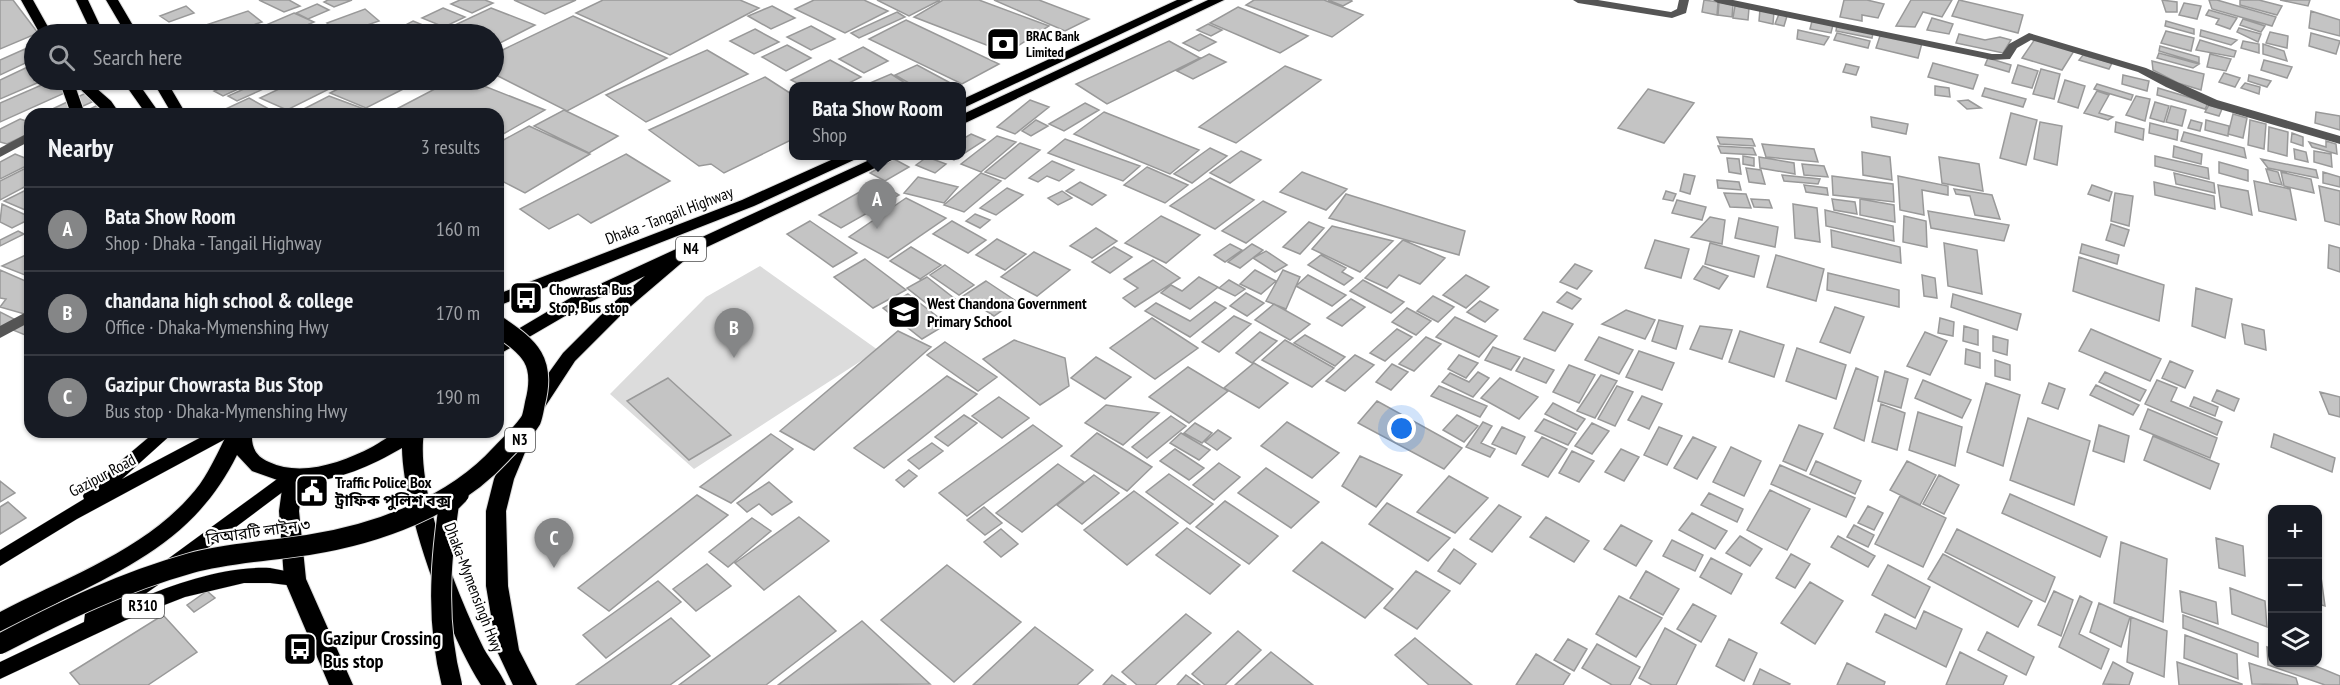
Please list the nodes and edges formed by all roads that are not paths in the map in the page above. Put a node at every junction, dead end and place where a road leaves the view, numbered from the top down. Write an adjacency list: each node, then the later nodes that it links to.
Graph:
1 (27, 0): 9 (highway)
2 (82, 0): 10 (highway)
3 (112, 0): 11 (highway)
4 (1186, 0): 16 (highway)
5 (1218, 0): 21 (highway)
6 (1578, 0): 7 (street)
7 (1684, 0)
8 (1718, 0): 23 (street)
9 (40, 24)
10 (93, 24)
11 (126, 24)
12 (68, 90): 17 (highway)
13 (90, 90): 18 (highway)
14 (136, 90): 19 (highway)
15 (165, 90): 20 (highway)
16 (966, 103)
17 (73, 108)
18 (109, 108)
19 (149, 108)
20 (175, 108)
21 (966, 119)
22 (24, 139): 24 (street)
23 (2340, 140)
24 (0, 153)
25 (842, 160): 28 (highway, Dhaka - Tangail Highway / N4)
26 (879, 160): 27 (highway, N4)
27 (686, 251): 32 (highway, N4); 51 (highway, N3)
28 (504, 298)
29 (24, 319): 31 (street)
30 (504, 330): 39 (highway, বিআরটি লাইন ৩, bridge)
31 (0, 333)
32 (504, 345)
33 (158, 438): 41 (main road)
34 (214, 438): 41 (main road, Gazipur Road)
35 (237, 438): 44 (highway)
36 (240, 438): 40 (highway)
37 (404, 438): 40 (highway)
38 (411, 438): 50 (highway, Dhaka-Mymensingh Hwy)
39 (487, 469): 45 (highway, বিআরটি লাইন ৩, bridge); 49 (highway, bridge)
40 (294, 475): 43 (highway); 46 (main road)
41 (71, 514): 42 (main road, Gazipur Road)
42 (0, 559)
43 (295, 579): 46 (main road, R310); 48 (highway)
44 (0, 622)
45 (0, 644)
46 (52, 646): 47 (main road, R310)
47 (0, 671)
48 (341, 685)
49 (453, 685)
50 (494, 685)
51 (525, 685)

